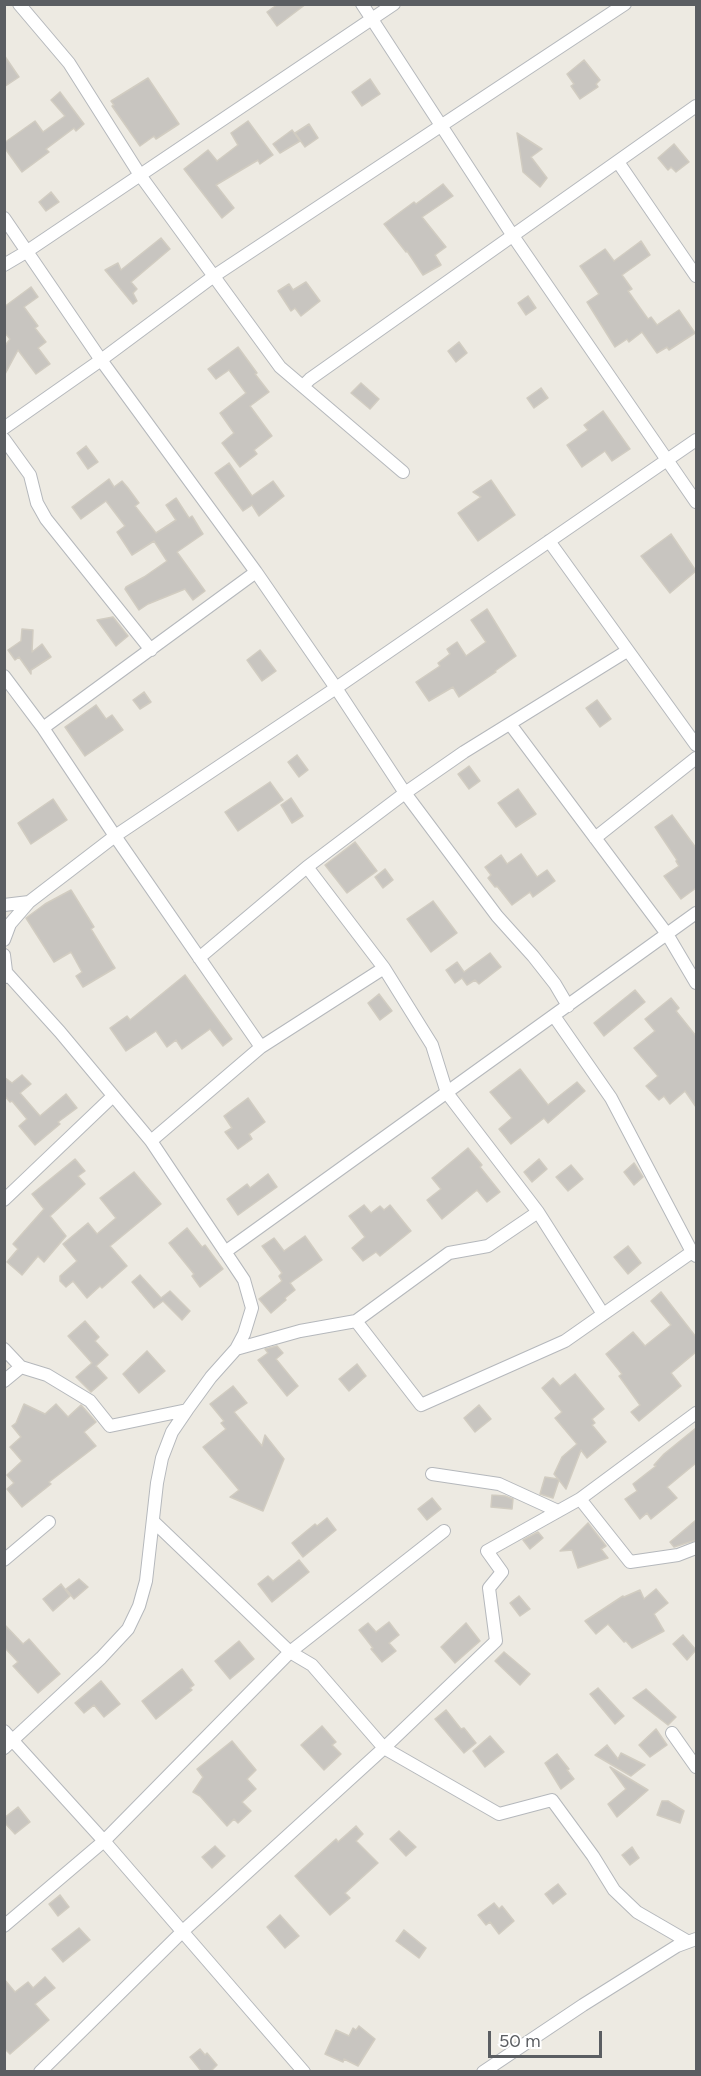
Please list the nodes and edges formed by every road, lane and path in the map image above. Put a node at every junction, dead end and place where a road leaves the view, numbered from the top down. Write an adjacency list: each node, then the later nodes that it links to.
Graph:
1 (19, 4): 9 (street)
2 (362, 4): 5 (street)
3 (394, 4): 5 (street)
4 (625, 4): 7 (street)
5 (372, 19): 7 (street); 9 (street)
6 (696, 106): 8 (street)
7 (442, 124): 11 (street); 14 (street)
8 (618, 162): 11 (street); 15 (street)
9 (141, 175): 12 (street); 14 (street)
10 (4, 218): 12 (street)
11 (513, 236): 17 (street); 21 (street)
12 (26, 252): 13 (street); 16 (street)
13 (4, 265)
14 (214, 276): 16 (street); 17 (street)
15 (696, 276)
16 (101, 360): 18 (street); 25 (street)
17 (303, 386): 22 (street)
18 (4, 428)
19 (4, 439): 26 (street)
20 (696, 440): 21 (street)
21 (668, 460): 23 (street); 24 (street)
22 (403, 472)
23 (696, 502)
24 (549, 542): 27 (street); 29 (street)
25 (256, 572): 26 (street); 29 (street)
26 (151, 650): 31 (street)
27 (627, 651): 30 (street); 32 (street)
28 (4, 676): 31 (street)
29 (336, 688): 34 (street); 35 (street)
30 (510, 724): 34 (street); 36 (street)
31 (43, 728): 35 (street)
32 (696, 745)
33 (696, 758): 36 (street)
34 (405, 793): 37 (street); 48 (street)
35 (115, 836): 38 (street); 44 (street)
36 (596, 838): 41 (street)
37 (307, 867): 44 (street); 45 (street)
38 (29, 902): 39 (street); 42 (street)
39 (4, 905)
40 (696, 913): 41 (street)
41 (667, 934): 47 (street); 48 (street)
42 (4, 940)
43 (4, 955): 46 (street)
44 (199, 958): 50 (street)
45 (384, 968): 50 (street); 51 (street)
46 (5, 973): 52 (street)
47 (696, 983)
48 (568, 1006): 49 (street)
49 (554, 1016): 51 (street); 57 (street)
50 (261, 1047): 53 (street)
51 (447, 1093): 55 (street); 56 (street)
52 (113, 1096): 53 (street); 54 (street)
53 (151, 1141): 56 (street)
54 (4, 1200)
55 (538, 1212): 58 (street); 59 (street)
56 (225, 1252): 61 (street)
57 (694, 1254): 58 (street)
58 (603, 1314): 59 (street)
59 (356, 1321): 61 (street)
60 (4, 1349): 62 (street)
61 (236, 1349): 64 (street)
62 (21, 1366): 63 (street); 64 (street)
63 (4, 1381)
64 (187, 1410): 70 (street)
65 (696, 1413): 67 (street)
66 (432, 1474): 68 (street)
67 (580, 1498): 68 (street); 72 (street)
68 (558, 1511): 77 (street)
69 (49, 1522): 73 (street)
70 (154, 1522): 74 (street); 76 (street)
71 (444, 1531): 74 (street)
72 (696, 1548)
73 (4, 1560)
74 (290, 1652): 77 (street); 79 (street)
75 (672, 1733): 78 (street)
76 (7, 1739): 79 (street)
77 (384, 1748): 81 (street); 82 (street)
78 (696, 1767)
79 (104, 1841): 80 (street); 81 (street)
80 (4, 1926)
81 (183, 1931): 83 (street); 84 (street)
82 (692, 1940): 85 (street)
83 (40, 2072)
84 (304, 2072)
85 (483, 2072)

